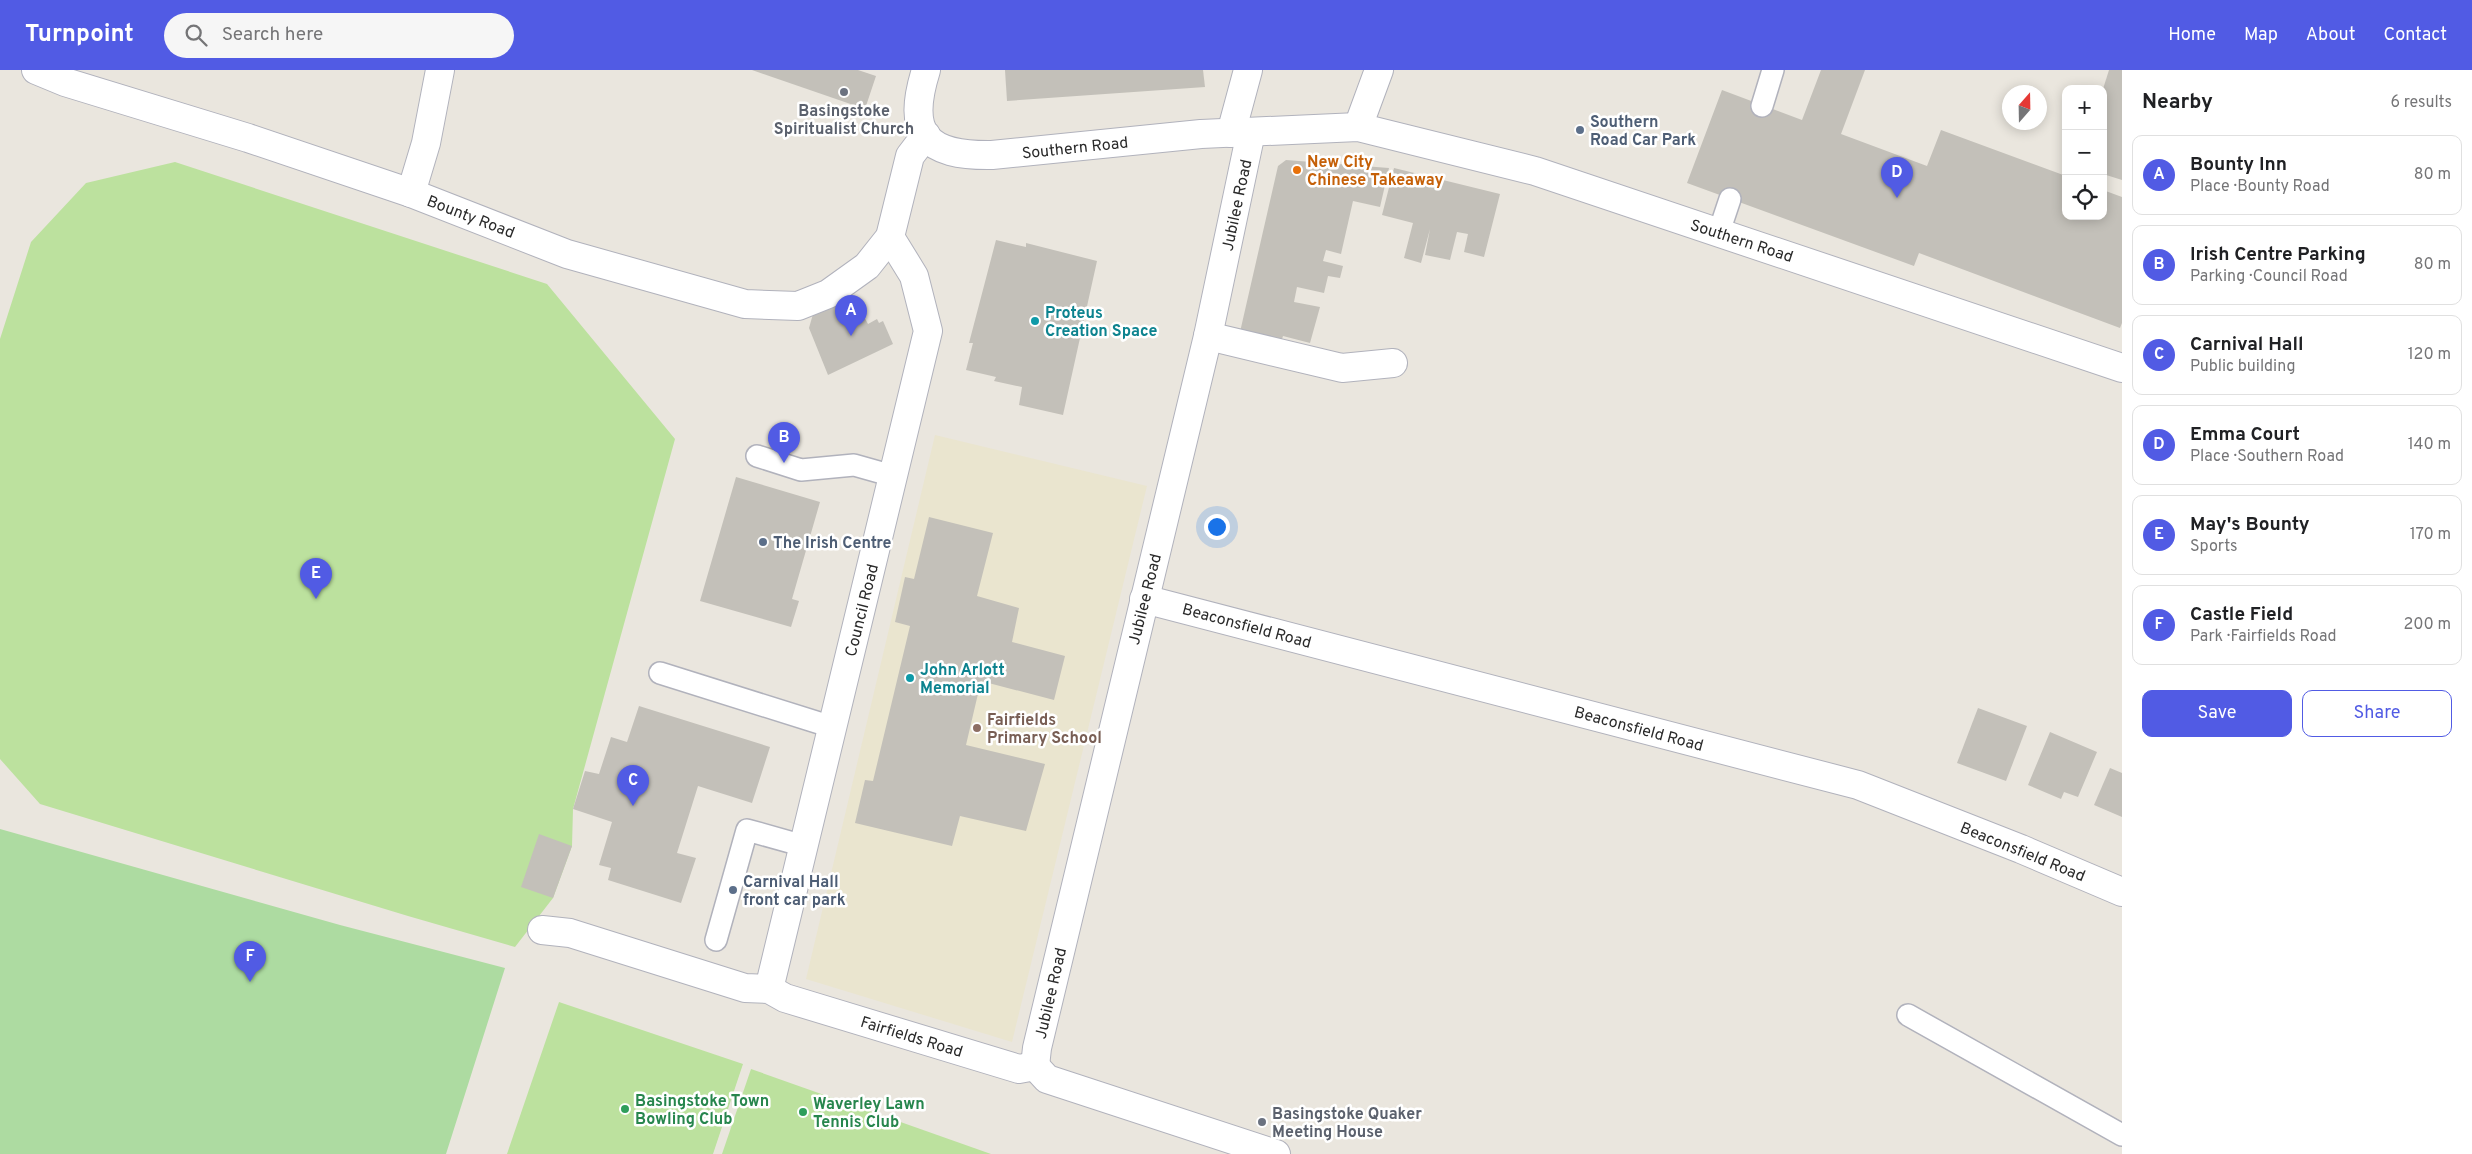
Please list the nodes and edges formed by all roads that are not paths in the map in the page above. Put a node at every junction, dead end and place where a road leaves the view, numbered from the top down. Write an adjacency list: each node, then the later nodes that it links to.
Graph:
1 (36, 70): 11 (street, Bounty Road)
2 (440, 70): 11 (street)
3 (926, 70): 10 (street)
4 (1248, 70): 9 (street)
5 (1379, 70): 8 (street)
6 (1774, 70): 7 (lane)
7 (1762, 106)
8 (1358, 127): 9 (street, Southern Road); 13 (street, Southern Road)
9 (1241, 132): 10 (street, Southern Road); 15 (street, Jubilee Road)
10 (926, 135): 14 (street)
11 (411, 193): 14 (street, Bounty Road)
12 (1730, 199): 13 (lane)
13 (1719, 232): 17 (street, Southern Road)
14 (890, 237): 19 (street, Council Road)
15 (1208, 336): 16 (street); 20 (street, Jubilee Road)
16 (1394, 363)
17 (2122, 368)
18 (758, 456): 19 (lane)
19 (893, 476): 22 (street, Council Road)
20 (1144, 599): 24 (street, Beaconsfield Road); 29 (street, Jubilee Road)
21 (660, 673): 22 (lane)
22 (832, 727): 23 (street, Council Road)
23 (804, 846): 26 (lane); 27 (street, Council Road)
24 (2122, 892)
25 (542, 930): 27 (street, Fairfields Road)
26 (716, 940)
27 (769, 989): 29 (street, Fairfields Road)
28 (1908, 1015): 30 (lane)
29 (1036, 1066): 31 (street)
30 (2122, 1135)
31 (1276, 1154)

